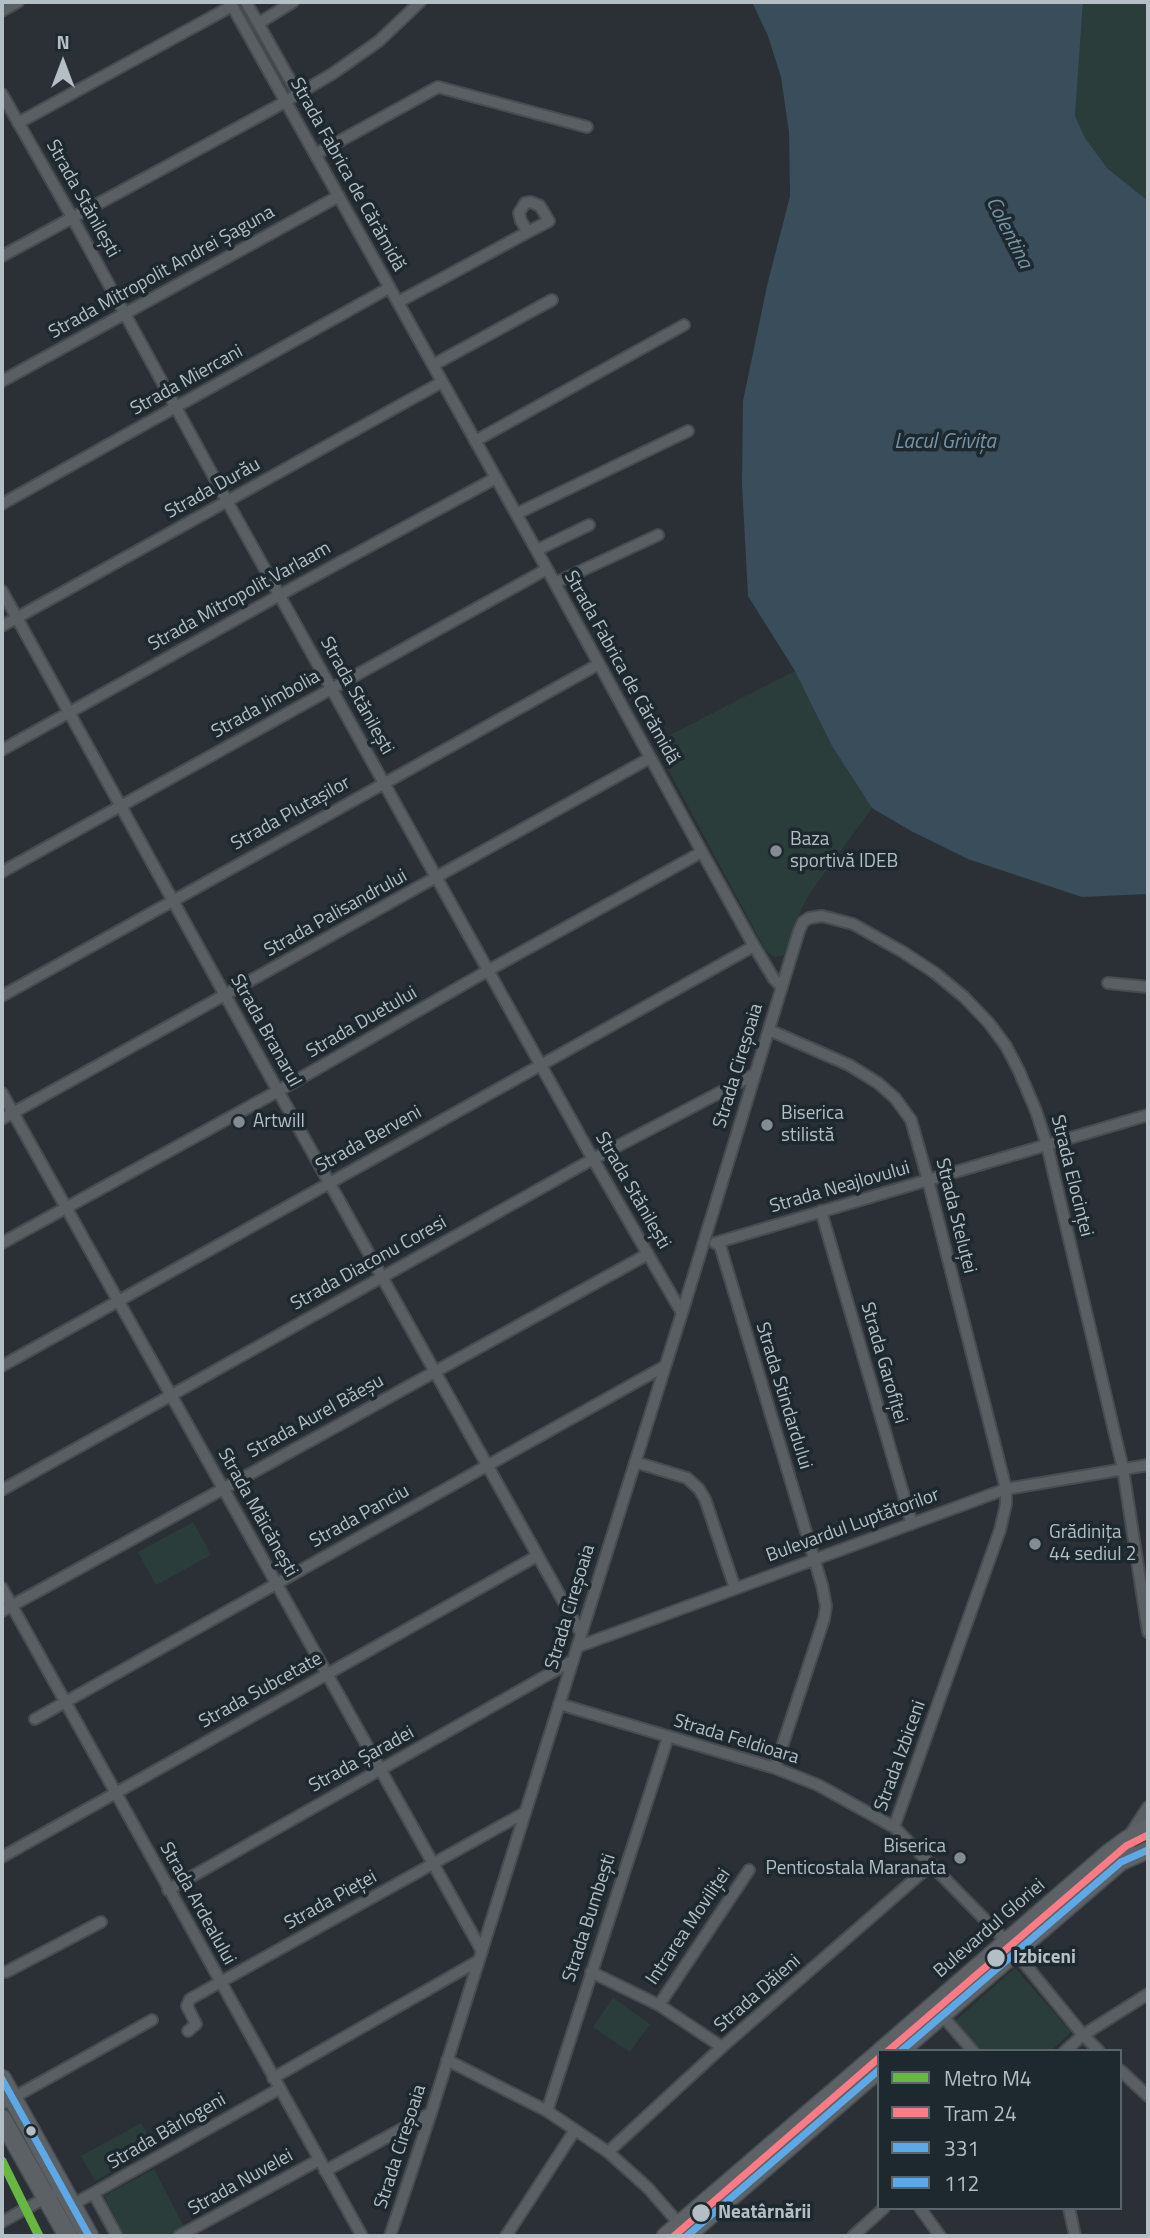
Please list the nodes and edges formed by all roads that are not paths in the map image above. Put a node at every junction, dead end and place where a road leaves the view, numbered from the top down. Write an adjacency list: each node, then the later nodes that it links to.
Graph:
1 (18, 2): 6 (street)
2 (246, 2): 7 (street, Strada Fabrica de Cărămidă)
3 (293, 2): 7 (street)
4 (420, 2): 9 (street)
5 (231, 4): 10 (street, Strada Fabrica de Cărămidă); 11 (street)
6 (2, 11)
7 (258, 23): 9 (street, Strada Fabrica de Cărămidă)
8 (2, 94): 11 (street, Strada Stănilești)
9 (299, 94): 10 (street)
10 (286, 101): 13 (street, Strada Fabrica de Cărămidă); 15 (street)
11 (18, 123): 15 (street, Strada Stănilești)
12 (587, 127): 13 (street)
13 (316, 154): 14 (street, Strada Fabrica de Cărămidă)
14 (339, 196): 18 (street, Strada Fabrica de Cărămidă); 21 (street, Strada Mitropolit Andrei Șaguna)
15 (72, 217): 17 (street); 21 (street, Strada Stănilești)
16 (528, 232): 20 (street)
17 (2, 256)
18 (389, 288): 20 (street, Strada Fabrica de Cărămidă); 26 (street, Strada Miercani)
19 (552, 300): 23 (street)
20 (398, 302): 23 (street, Strada Fabrica de Cărămidă)
21 (124, 312): 24 (street, Strada Mitropolit Andrei Șaguna); 26 (street, Strada Stănilești)
22 (684, 325): 28 (street)
23 (433, 365): 25 (street, Strada Fabrica de Cărămidă)
24 (2, 381)
25 (442, 382): 28 (street, Strada Fabrica de Cărămidă); 30 (street, Strada Durău)
26 (177, 407): 30 (street, Strada Stănilești); 31 (street, Strada Miercani)
27 (688, 431): 32 (street)
28 (479, 439): 29 (street, Strada Fabrica de Cărămidă)
29 (496, 478): 32 (street, Strada Fabrica de Cărămidă); 39 (street, Strada Mitropolit Varlaam)
30 (227, 501): 39 (street, Strada Stănilești); 40 (street, Strada Durău)
31 (2, 504)
32 (516, 514): 35 (street, Strada Fabrica de Cărămidă)
33 (589, 525): 35 (street)
34 (658, 535): 37 (street)
35 (537, 550): 36 (street, Strada Fabrica de Cărămidă)
36 (547, 569): 37 (street, Strada Fabrica de Cărămidă); 43 (street, Strada Jimbolia)
37 (555, 583): 42 (street, Strada Fabrica de Cărămidă)
38 (2, 591): 40 (street, Strada Branarul)
39 (279, 595): 43 (street, Strada Stănilești); 44 (street, Strada Mitropolit Varlaam)
40 (17, 617): 41 (street, Strada Durău); 44 (street, Strada Branarul)
41 (2, 626)
42 (598, 664): 46 (street, Strada Fabrica de Cărămidă); 47 (street, Strada Plutașilor)
43 (331, 689): 47 (street, Strada Stănilești); 48 (street, Strada Jimbolia)
44 (70, 712): 45 (street, Strada Mitropolit Varlaam); 48 (street, Strada Branarul)
45 (2, 750)
46 (650, 758): 49 (street, Strada Fabrica de Cărămidă); 51 (street, Strada Palisandrului)
47 (384, 783): 51 (street, Strada Stănilești); 52 (street, Strada Plutașilor)
48 (121, 806): 50 (street, Strada Jimbolia); 52 (street, Strada Branarul)
49 (702, 852): 53 (street, Strada Fabrica de Cărămidă); 54 (street, Strada Duetului)
50 (2, 872)
51 (437, 877): 54 (street, Strada Stănilești); 58 (street, Strada Palisandrului)
52 (173, 900): 58 (street, Strada Branarul); 59 (street, Strada Plutașilor)
53 (754, 946): 56 (street, Strada Fabrica de Cărămidă); 61 (street, Strada Berveni)
54 (489, 970): 61 (street, Strada Stănilești); 63 (street, Strada Duetului)
55 (1108, 983): 57 (street)
56 (782, 987): 60 (street, Strada Cireșoaia); 68 (street, Strada Elocinței)
57 (1148, 988)
58 (225, 995): 63 (street, Strada Branarul); 65 (street, Strada Palisandrului)
59 (2, 996)
60 (769, 1030): 62 (street, Strada Cireșoaia); 70 (street, Strada Steluței)
61 (541, 1065): 69 (street, Strada Stănilești); 71 (street, Strada Berveni)
62 (755, 1074): 69 (street, Strada Diaconu Coresi); 76 (street, Strada Cireșoaia)
63 (278, 1091): 71 (street, Strada Branarul); 72 (street, Strada Duetului)
64 (2, 1093): 65 (street, Strada Măicănești)
65 (13, 1113): 67 (street, Strada Palisandrului); 72 (street, Strada Măicănești)
66 (1148, 1115): 68 (street, Strada Neajlovului)
67 (2, 1119)
68 (1047, 1145): 70 (street, Strada Neajlovului); 88 (street, Strada Elocinței)
69 (593, 1159): 77 (street, Strada Stănilești); 78 (street, Strada Diaconu Coresi)
70 (928, 1180): 73 (street, Strada Neajlovului); 90 (street, Strada Steluței)
71 (329, 1183): 78 (street, Strada Branarul); 79 (street, Strada Berveni)
72 (66, 1208): 75 (street, Strada Duetului); 79 (street, Strada Măicănești)
73 (821, 1211): 74 (street, Strada Neajlovului); 92 (street, Strada Garofiței)
74 (719, 1242): 76 (street, Strada Neajlovului); 94 (street, Strada Stindardului)
75 (2, 1243)
76 (702, 1247): 80 (street, Strada Cireșoaia)
77 (648, 1254): 80 (street, Strada Stănilești); 83 (street, Strada Aurel Băeșu)
78 (382, 1277): 83 (street, Strada Branarul); 84 (street, Strada Diaconu Coresi)
79 (118, 1301): 81 (street, Strada Berveni); 84 (street, Strada Măicănești)
80 (682, 1313): 82 (street, Strada Cireșoaia)
81 (2, 1366)
82 (666, 1366): 85 (street, Strada Cireșoaia); 87 (street, Strada Panciu)
83 (434, 1371): 87 (street, Strada Branarul); 89 (street, Strada Aurel Băeșu)
84 (171, 1394): 89 (street, Strada Măicănești); 91 (street, Strada Diaconu Coresi)
85 (635, 1462): 97 (street); 100 (street, Strada Cireșoaia)
86 (1148, 1465): 88 (street, Bulevardul Luptătorilor)
87 (487, 1466): 93 (street, Strada Branarul); 95 (street, Strada Panciu)
88 (1123, 1469): 90 (street, Bulevardul Luptătorilor); 99 (street, Strada Elocinței)
89 (223, 1488): 95 (street, Strada Măicănești); 98 (street, Strada Aurel Băeșu)
90 (1006, 1489): 92 (street, Bulevardul Luptătorilor); 113 (street, Strada Izbiceni)
91 (2, 1490)
92 (912, 1524): 94 (street, Bulevardul Luptătorilor)
93 (537, 1556): 100 (street, Strada Branarul); 103 (street, Strada Subcetate)
94 (814, 1559): 97 (street, Bulevardul Luptătorilor); 108 (street, Strada Stindardului)
95 (277, 1583): 103 (street, Strada Măicănești); 104 (street, Strada Panciu)
96 (2, 1588): 98 (street, Strada Ardealului)
97 (735, 1588): 101 (street, Bulevardul Luptătorilor)
98 (7, 1609): 104 (street, Strada Ardealului)
99 (1148, 1632)
100 (581, 1633): 101 (street, Strada Cireșoaia)
101 (577, 1647): 102 (street, Strada Cireșoaia)
102 (572, 1661): 105 (street, Strada Cireșoaia); 109 (street, Strada Șaradei)
103 (327, 1674): 109 (street, Strada Măicănești); 110 (street, Strada Subcetate)
104 (65, 1702): 106 (street, Strada Panciu); 110 (street, Strada Ardealului)
105 (559, 1704): 107 (street, Strada Feldioara); 112 (street, Strada Cireșoaia)
106 (35, 1719)
107 (668, 1737): 108 (street, Strada Feldioara); 127 (street, Strada Bumbești)
108 (775, 1768): 113 (street, Strada Feldioara)
109 (381, 1770): 119 (street, Strada Măicănești); 122 (street, Strada Șaradei)
110 (115, 1794): 118 (street, Strada Subcetate); 122 (street, Strada Ardealului)
111 (1148, 1807): 115 (street)
112 (524, 1813): 119 (street, Strada Pieței); 125 (street, Strada Cireșoaia)
113 (894, 1827): 120 (street, Strada Izbiceni)
114 (1148, 1827): 115 (street, Bulevardul Gloriei)
115 (1126, 1839): 117 (street); 124 (street, Bulevardul Gloriei)
116 (1148, 1850): 117 (street, Bulevardul Gloriei)
117 (1132, 1856): 124 (street, Bulevardul Gloriei)
118 (2, 1857)
119 (433, 1864): 125 (street, Strada Măicănești); 128 (street, Strada Pieței)
120 (932, 1864): 124 (street, Strada Izbiceni); 135 (street, Strada Dăieni)
121 (749, 1870): 130 (street, Intrarea Moviliței)
122 (168, 1890): 128 (street, Strada Ardealului)
123 (102, 1922): 126 (street)
124 (1012, 1948): 131 (street, Bulevardul Gloriei); 134 (street, Strada Izbiceni)
125 (480, 1956): 142 (street, Strada Cireșoaia); 145 (street)
126 (6, 1972)
127 (591, 1972): 130 (street); 150 (street, Strada Bumbești)
128 (221, 1983): 133 (street, Strada Pieței); 145 (street, Strada Ardealului)
129 (1148, 1993): 134 (street)
130 (659, 2005): 135 (street)
131 (937, 2010): 136 (street, Bulevardul Gloriei); 137 (street, Bulevardul Gloriei); 138 (street)
132 (152, 2020): 149 (street)
133 (188, 2031)
134 (1083, 2035): 139 (street); 140 (street, Strada Izbiceni)
135 (722, 2048): 154 (street, Strada Dăieni)
136 (882, 2049)
137 (903, 2049)
138 (971, 2049)
139 (1067, 2049)
140 (1097, 2049)
141 (877, 2053): 165 (street, Bulevardul Gloriei)
142 (447, 2060): 150 (street); 151 (street, Strada Cireșoaia)
143 (877, 2072): 165 (street, Bulevardul Gloriei)
144 (1122, 2072): 148 (street)
145 (273, 2078): 147 (street, Strada Ardealului)
146 (2, 2080): 149 (main road)
147 (279, 2089): 155 (street, Strada Ardealului); 158 (street, Strada Bârlogeni)
148 (1148, 2096)
149 (7, 2101): 157 (main road)
150 (547, 2111): 153 (street)
151 (431, 2113): 156 (street, Strada Nuvelei); 171 (street, Strada Cireșoaia)
152 (2, 2119): 159 (main road)
153 (575, 2130): 154 (street); 172 (street)
154 (608, 2152): 165 (street)
155 (319, 2160): 156 (street, Strada Ardealului); 169 (street, Strada Nuvelei)
156 (325, 2171): 170 (street, Strada Ardealului)
157 (63, 2188): 159 (street); 160 (main road)
158 (94, 2194): 160 (street, Strada Bârlogeni); 168 (street)
159 (46, 2198): 164 (street); 166 (main road)
160 (72, 2205): 167 (main road)
161 (882, 2210): 174 (street)
162 (921, 2210): 175 (street)
163 (1069, 2210): 176 (street)
164 (2, 2222)
165 (686, 2233): 173 (street, Bulevardul Gloriei)
166 (68, 2236)
167 (89, 2236)
168 (117, 2236)
169 (179, 2236)
170 (362, 2236)
171 (390, 2236)
172 (506, 2236)
173 (665, 2236)
174 (853, 2236)
175 (940, 2236)
176 (1075, 2236)

